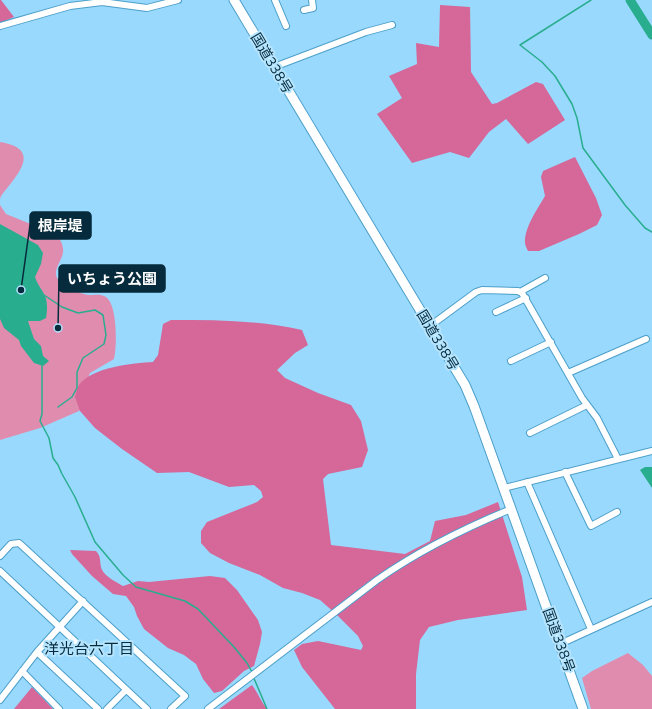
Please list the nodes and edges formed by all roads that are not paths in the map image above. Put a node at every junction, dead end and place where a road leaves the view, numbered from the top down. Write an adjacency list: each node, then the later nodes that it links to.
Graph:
1 (178, 0): 7 (street)
2 (234, 0): 9 (highway, 国道338号)
3 (275, 0): 8 (street)
4 (312, 0): 5 (street)
5 (304, 10)
6 (392, 25): 9 (street)
7 (0, 26)
8 (286, 26)
9 (274, 67): 14 (highway, 国道338号)
10 (545, 278): 11 (street)
11 (520, 292): 12 (street); 14 (street)
12 (526, 298): 13 (street); 16 (street)
13 (496, 312)
14 (430, 326): 25 (highway, 国道338号)
15 (646, 339): 18 (street)
16 (550, 342): 17 (street); 18 (street)
17 (511, 361)
18 (568, 373): 19 (street)
19 (587, 405): 20 (street); 22 (street)
20 (530, 433)
21 (652, 451): 22 (street)
22 (618, 459): 23 (street)
23 (565, 472): 24 (street); 27 (street)
24 (527, 482): 25 (street); 33 (street)
25 (504, 488): 26 (highway, 国道338号)
26 (511, 509): 34 (highway, 国道338号); 44 (street)
27 (617, 512)
28 (0, 556): 30 (street)
29 (0, 571): 32 (street)
30 (83, 601): 32 (street); 43 (street)
31 (652, 602): 33 (street)
32 (60, 626): 35 (street); 37 (street)
33 (591, 629): 34 (street)
34 (560, 644): 45 (highway, 国道338号)
35 (37, 652): 36 (street); 40 (street)
36 (22, 671): 38 (street); 39 (street)
37 (126, 690): 41 (street); 42 (street)
38 (0, 700)
39 (59, 709)
40 (98, 709)
41 (107, 709)
42 (147, 709)
43 (171, 709)
44 (208, 709)
45 (583, 709)

